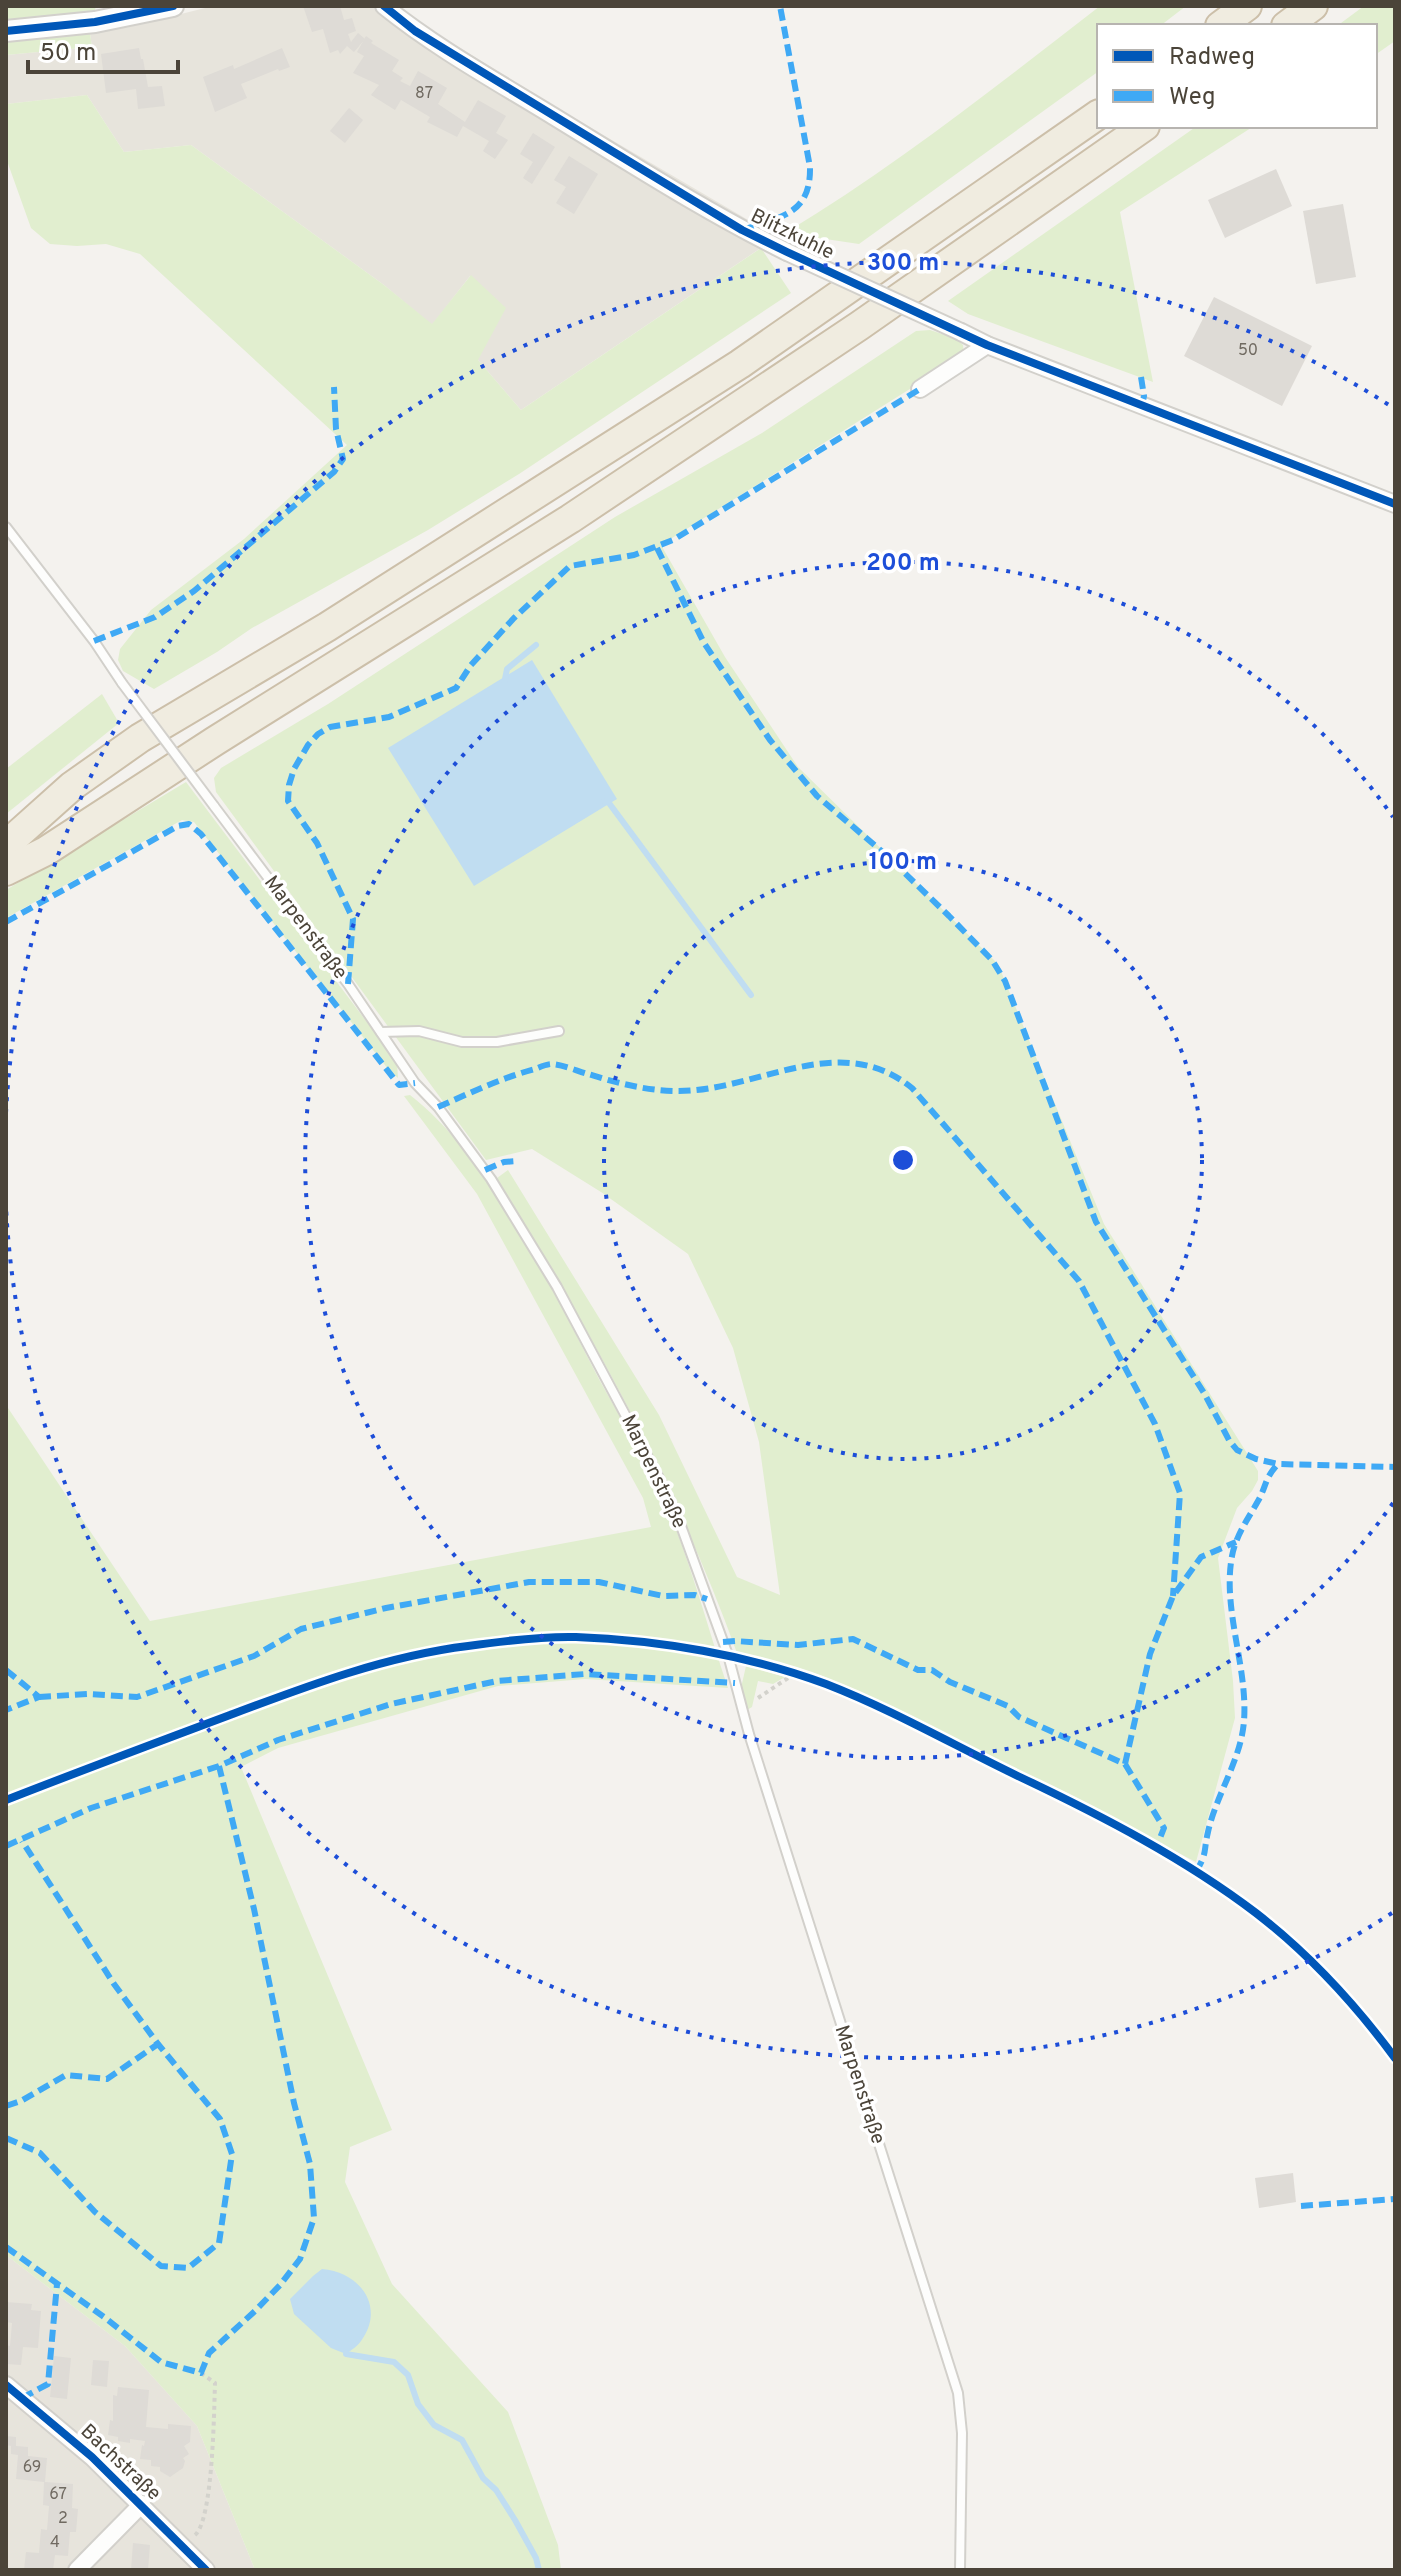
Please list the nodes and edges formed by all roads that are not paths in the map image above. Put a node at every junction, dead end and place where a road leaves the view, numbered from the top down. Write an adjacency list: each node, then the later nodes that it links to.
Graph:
1 (173, 6): 7 (street)
2 (384, 6): 10 (street, Blitzkuhle, bridge)
3 (1247, 6): 5 (highway)
4 (1313, 6): 6 (highway)
5 (1223, 24)
6 (1289, 24)
7 (6, 31)
8 (1097, 115): 14 (highway)
9 (1142, 128): 15 (highway)
10 (987, 345): 11 (street); 12 (street, Blitzkuhle)
11 (920, 389)
12 (1395, 504)
13 (6, 527): 17 (lane, Marpenstraße, bridge)
14 (6, 845)
15 (6, 871)
16 (559, 1031): 17 (lane)
17 (381, 1032): 22 (lane, Marpenstraße)
18 (6, 2385): 19 (street, Bachstraße)
19 (142, 2504): 20 (street); 21 (street, Bachstraße)
20 (77, 2570)
21 (206, 2570)
22 (960, 2570)

